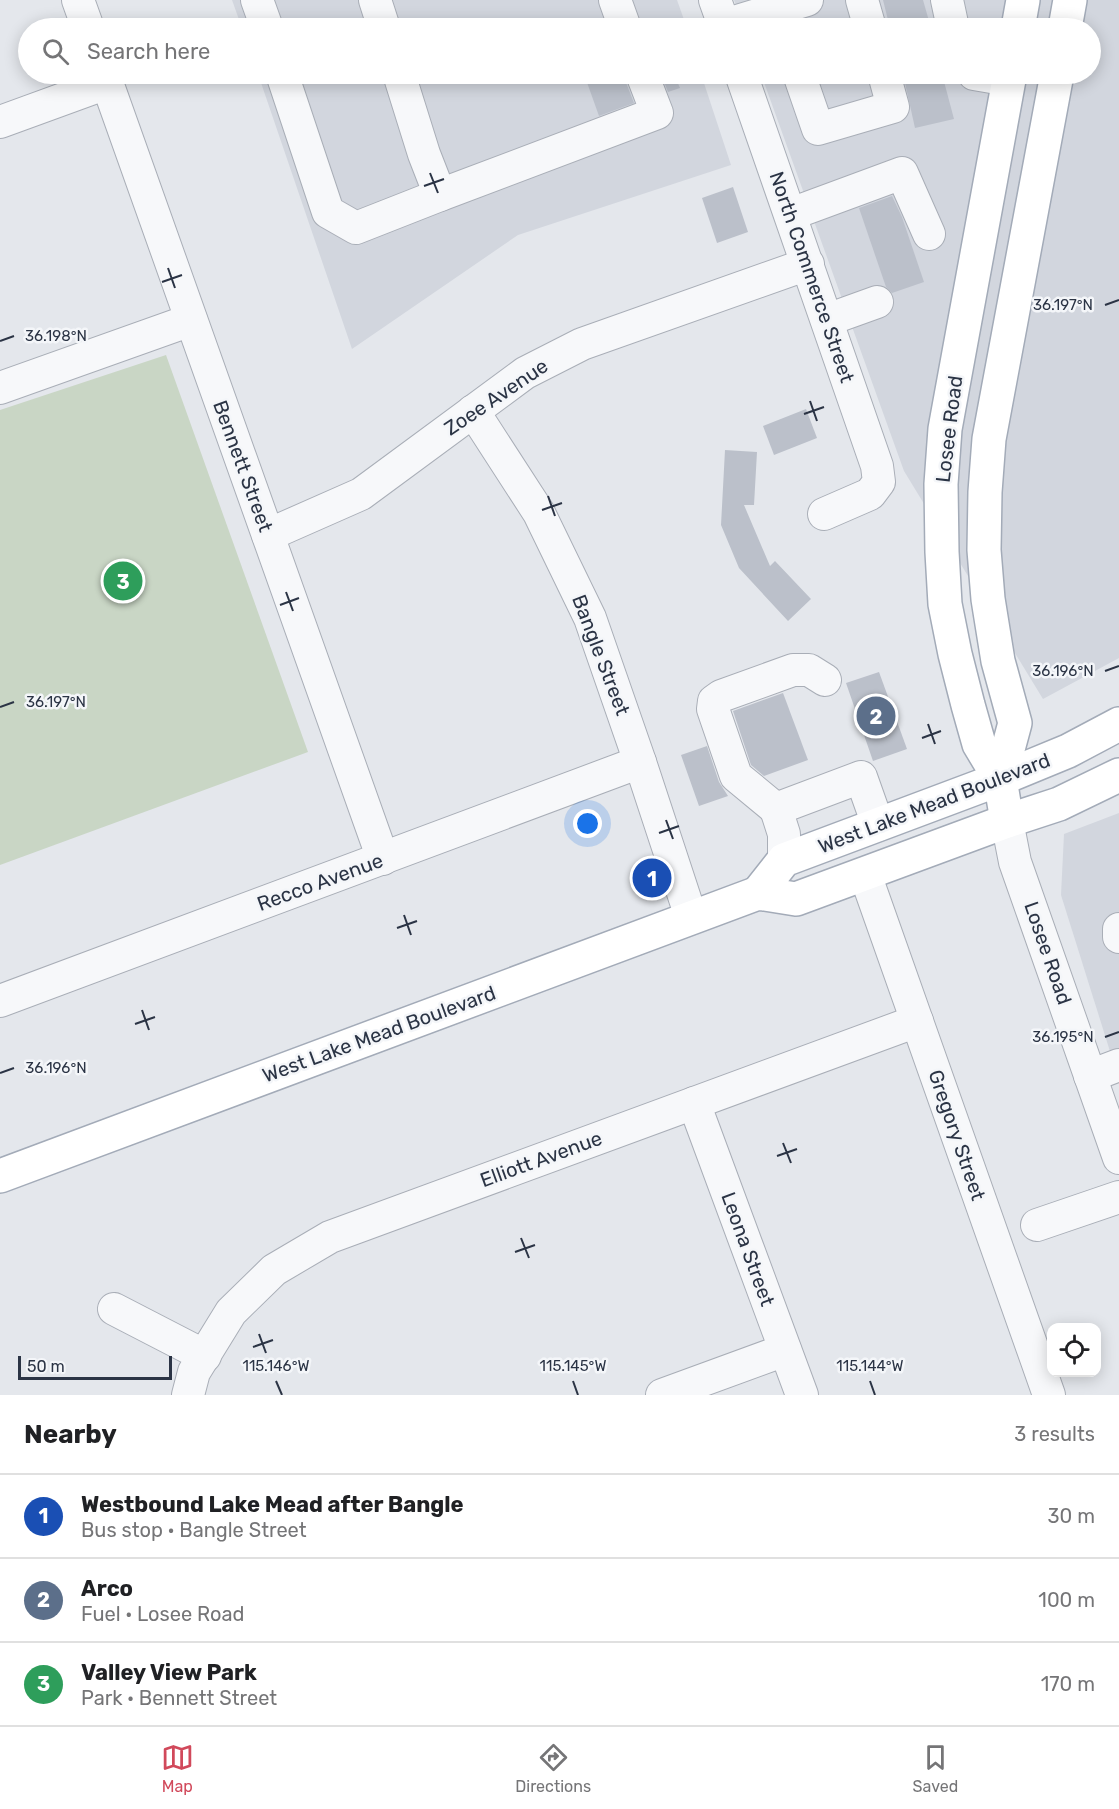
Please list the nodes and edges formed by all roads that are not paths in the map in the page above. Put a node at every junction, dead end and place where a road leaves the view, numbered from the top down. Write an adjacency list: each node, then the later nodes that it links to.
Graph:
1 (78, 0): 11 (street)
2 (257, 0): 12 (street)
3 (375, 0): 13 (street)
4 (615, 0): 14 (street)
5 (807, 0): 15 (street)
6 (862, 0): 16 (street)
7 (947, 0): 17 (street)
8 (970, 0): 18 (street)
9 (1023, 0): 19 (main road)
10 (1071, 0): 20 (main road)
11 (84, 18)
12 (263, 18)
13 (381, 18)
14 (621, 18)
15 (781, 18)
16 (867, 18)
17 (951, 18)
18 (967, 18)
19 (1020, 18)
20 (1067, 18)
21 (91, 84): 31 (street)
22 (107, 84): 37 (street, Bennett Street)
23 (285, 84): 32 (street)
24 (402, 84): 32 (street)
25 (646, 84): 32 (street)
26 (744, 84): 33 (street, North Commerce Street)
27 (802, 84): 28 (street)
28 (887, 84)
29 (1008, 84): 47 (main road, Losee Road)
30 (1055, 84): 47 (main road, Losee Road)
31 (0, 122)
32 (440, 195)
33 (790, 214): 34 (street); 35 (street, North Commerce Street)
34 (929, 234)
35 (808, 264): 38 (street, North Commerce Street); 40 (street, Zoee Avenue)
36 (877, 302): 38 (street)
37 (191, 320): 39 (street); 42 (street, Bennett Street)
38 (827, 320): 41 (street, North Commerce Street)
39 (0, 388)
40 (473, 411): 42 (street, Zoee Avenue); 45 (street, Bangle Street)
41 (824, 514)
42 (268, 535): 51 (street, Bennett Street)
43 (825, 680): 48 (street)
44 (1119, 724): 47 (main road, West Lake Mead Boulevard)
45 (640, 762): 51 (street, Recco Avenue); 55 (street, Bangle Street)
46 (1119, 775): 49 (main road, West Lake Mead Boulevard)
47 (999, 779): 49 (main road, Losee Road); 50 (main road, West Lake Mead Boulevard)
48 (776, 809): 50 (street); 52 (street)
49 (1007, 821): 53 (main road, West Lake Mead Boulevard); 61 (street, Losee Road)
50 (878, 825): 52 (main road, West Lake Mead Boulevard)
51 (383, 859): 58 (street, Recco Avenue)
52 (784, 860): 54 (main road)
53 (865, 874): 54 (main road, West Lake Mead Boulevard); 59 (street, Gregory Street)
54 (758, 893): 55 (main road, West Lake Mead Boulevard)
55 (691, 917): 64 (main road, West Lake Mead Boulevard)
56 (1119, 928): 57 (street)
57 (1119, 937)
58 (0, 1001)
59 (917, 1021): 62 (street, Elliott Avenue); 73 (street, Gregory Street)
60 (1119, 1065): 61 (street)
61 (1090, 1076): 63 (street, Losee Road)
62 (694, 1103): 68 (street, Leona Street); 69 (street, Elliott Avenue)
63 (1119, 1158)
64 (0, 1176)
65 (1119, 1197): 66 (street)
66 (1037, 1226)
67 (114, 1309): 69 (street)
68 (785, 1350): 71 (street); 72 (street, Leona Street)
69 (205, 1356): 70 (street, Elliott Avenue)
70 (188, 1395)
71 (662, 1395)
72 (802, 1395)
73 (1049, 1395)

